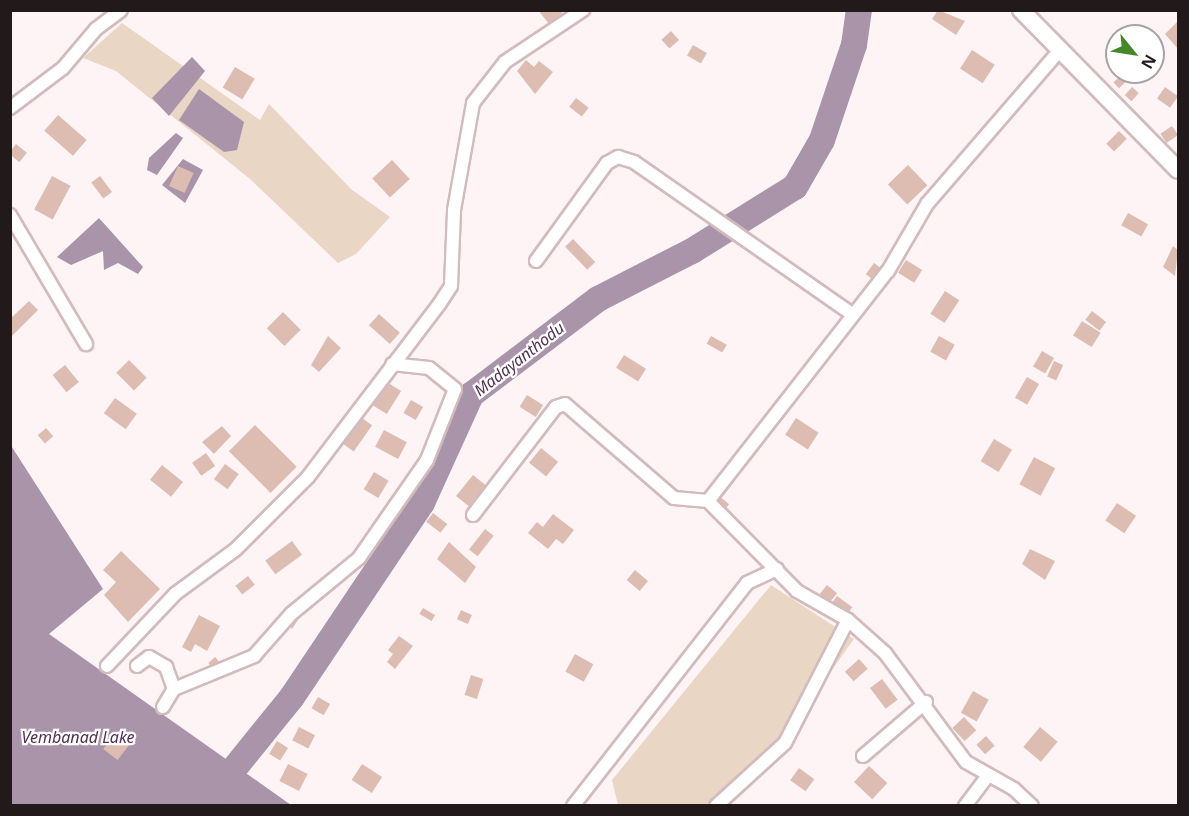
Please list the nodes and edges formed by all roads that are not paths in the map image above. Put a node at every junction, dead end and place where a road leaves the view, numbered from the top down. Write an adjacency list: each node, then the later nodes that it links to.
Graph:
1 (121, 10): 5 (street)
2 (583, 10): 11 (street)
3 (1021, 10): 4 (main road)
4 (1061, 49): 6 (main road); 9 (street)
5 (10, 108)
6 (1179, 170)
7 (10, 214): 10 (street)
8 (536, 261): 9 (street)
9 (854, 315): 12 (street)
10 (86, 344)
11 (392, 363): 16 (street); 18 (street)
12 (708, 501): 13 (street); 14 (street)
13 (473, 515)
14 (777, 569): 15 (street); 23 (street)
15 (848, 620): 19 (street); 24 (street)
16 (107, 666)
17 (137, 666): 18 (street)
18 (174, 688): 20 (street)
19 (926, 702): 21 (street); 22 (street)
20 (163, 707)
21 (863, 756)
22 (988, 776): 25 (street); 26 (street)
23 (573, 806)
24 (716, 806)
25 (965, 806)
26 (1032, 806)

